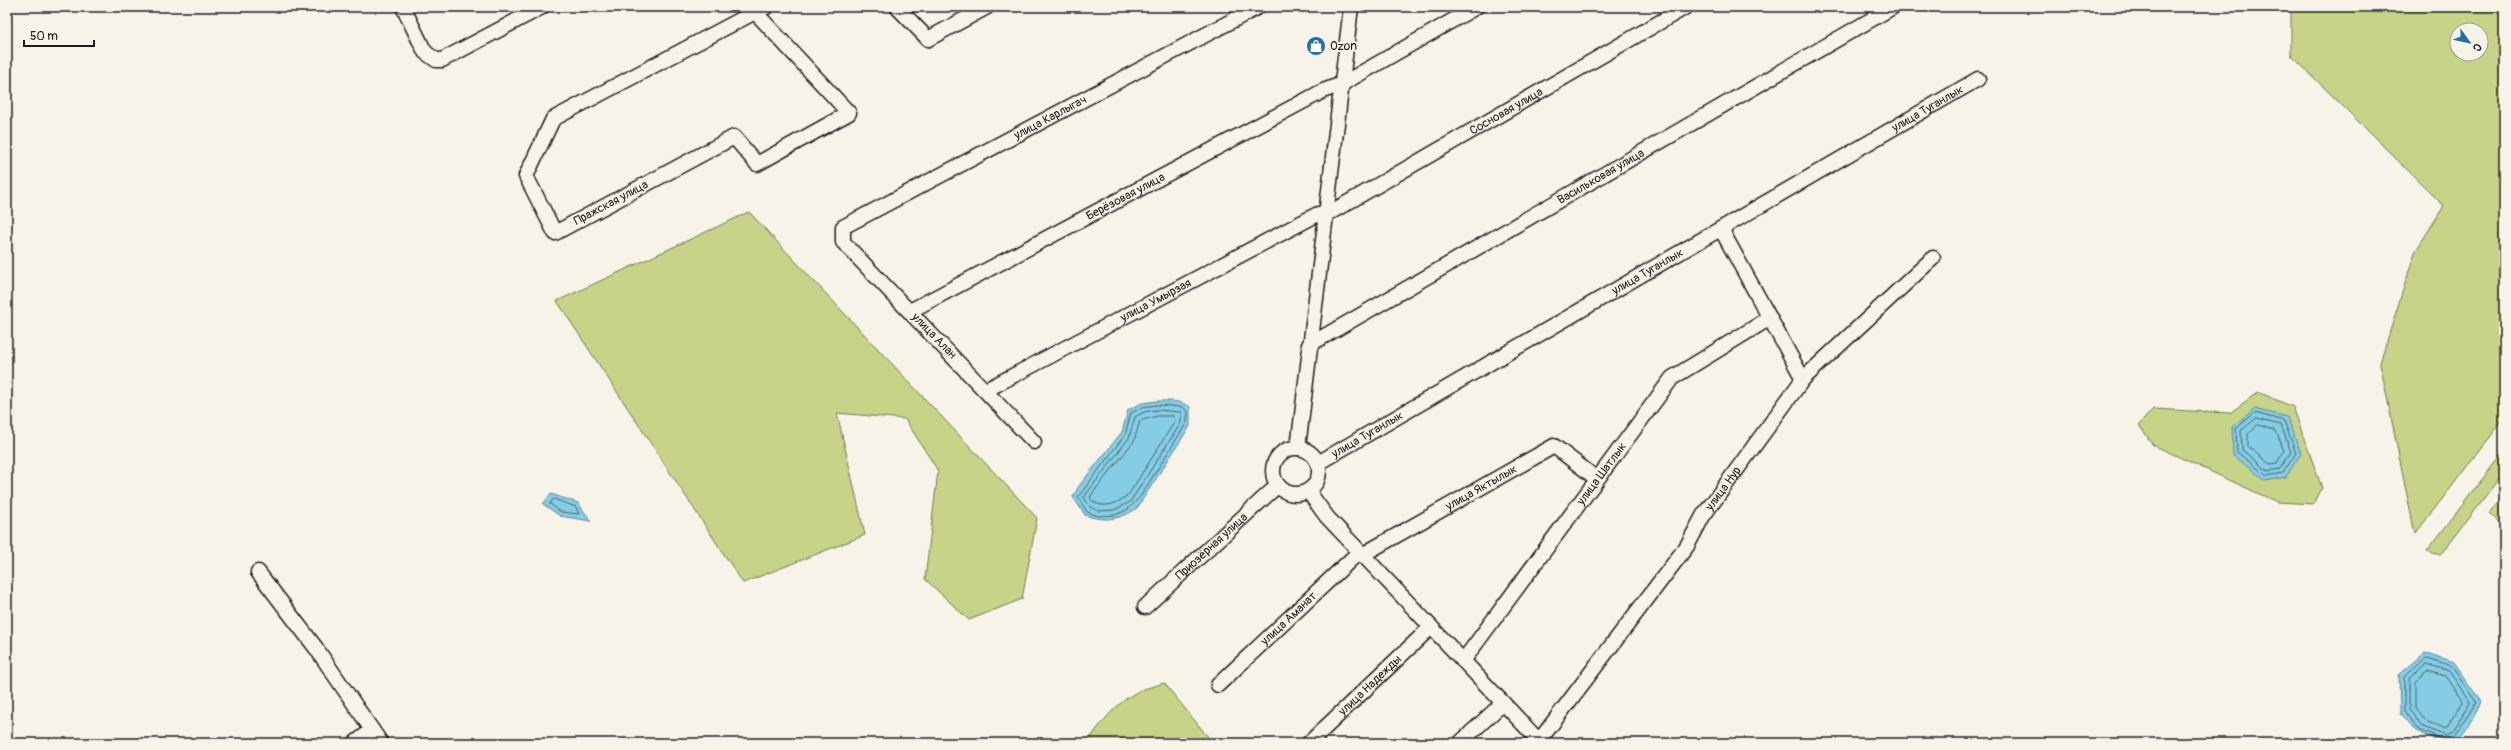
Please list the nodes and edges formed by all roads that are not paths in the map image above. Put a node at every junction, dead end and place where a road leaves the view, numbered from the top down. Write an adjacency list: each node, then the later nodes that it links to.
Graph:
1 (403, 7): 2 (street)
2 (542, 7)
3 (897, 7): 4 (street)
4 (987, 7)
5 (1258, 7): 14 (street, улица Карлыгач)
6 (1351, 7): 12 (street)
7 (1476, 7): 12 (street, Берёзовая улица)
8 (1686, 7): 13 (street, Сосновая улица)
9 (1893, 7): 19 (street, Васильковая улица)
10 (757, 9): 10 (street, Пражская улица)
11 (1978, 79): 15 (street, улица Туганлык)
12 (1342, 84): 13 (street); 17 (street, Берёзовая улица)
13 (1326, 212): 19 (street); 21 (street, улица Умырзая)
14 (843, 227): 17 (street, улица Алан)
15 (1721, 229): 18 (street); 24 (street, улица Туганлык)
16 (1932, 258): 20 (street, улица Нур)
17 (910, 311): 21 (street, улица Алан)
18 (1770, 318): 20 (street); 25 (street, улица Шатлык)
19 (1309, 346): 23 (street)
20 (1803, 379): 36 (street, улица Нур)
21 (986, 390): 22 (street, улица Алан)
22 (1034, 442)
23 (1298, 448): 24 (street); 26 (street)
24 (1318, 463): 27 (street)
25 (1598, 479): 28 (street, улица Яктылык); 32 (street, улица Шатлык)
26 (1278, 485): 27 (street); 30 (street, Приозёрная улица)
27 (1308, 491): 28 (street)
28 (1361, 553): 31 (street); 33 (street, улица Аманат)
29 (258, 572): 35 (street)
30 (1145, 607)
31 (1431, 627): 32 (street); 39 (street, улица Надежды)
32 (1463, 661): 34 (street)
33 (1218, 685)
34 (1503, 703): 36 (street); 40 (street)
35 (372, 730): 37 (street); 38 (street)
36 (1540, 742)
37 (355, 743)
38 (381, 743)
39 (1309, 743)
40 (1460, 743)

